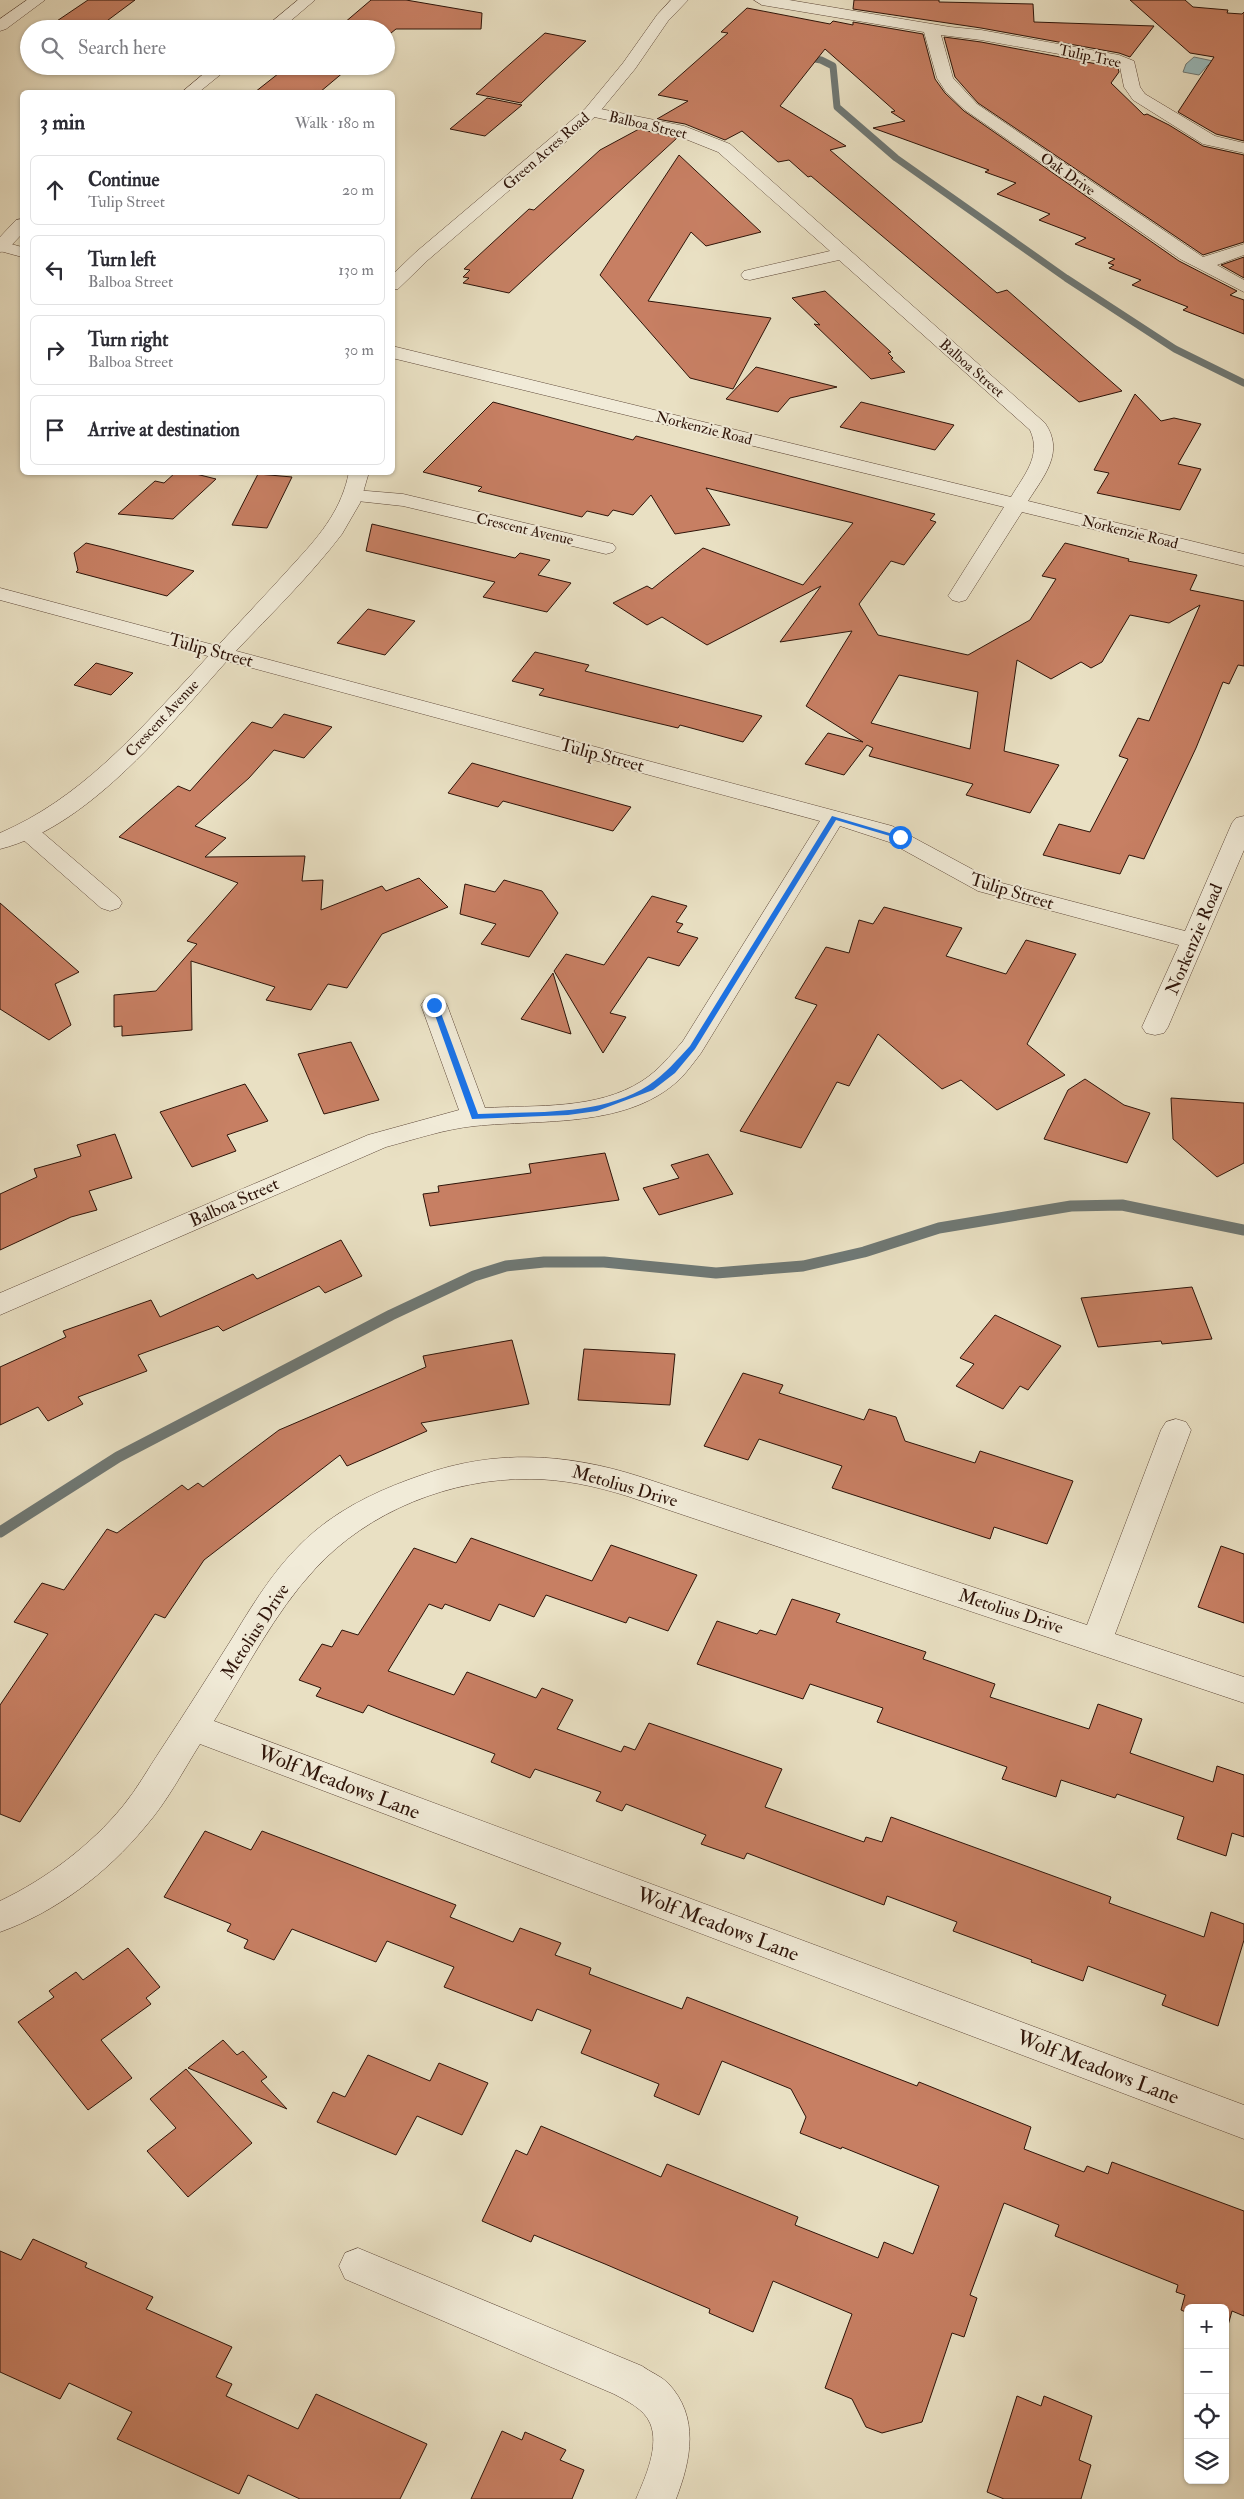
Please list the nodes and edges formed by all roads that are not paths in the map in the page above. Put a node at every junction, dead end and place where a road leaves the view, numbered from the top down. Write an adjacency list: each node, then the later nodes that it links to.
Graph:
1 (37, 0): 6 (street)
2 (307, 0): 5 (street)
3 (680, 0): 10 (street, Green Acres Road)
4 (762, 0): 7 (street, Tulip Tree)
5 (281, 20)
6 (0, 26)
7 (930, 29): 11 (street, Tulip Tree); 17 (street, Oak Drive)
8 (212, 75): 9 (street)
9 (193, 90)
10 (591, 112): 16 (street, Balboa Street); 19 (street, Green Acres Road)
11 (1244, 148)
12 (20, 226): 13 (street)
13 (0, 246): 15 (street)
14 (1244, 249): 17 (street)
15 (20, 251)
16 (841, 254): 18 (street); 24 (street, Balboa Street)
17 (1201, 264): 20 (street, Oak Drive)
18 (750, 275)
19 (395, 282)
20 (1244, 286)
21 (395, 353): 24 (street, Norkenzie Road)
22 (358, 475): 23 (street, Crescent Avenue)
23 (355, 496): 25 (street, Crescent Avenue); 29 (street, Crescent Avenue)
24 (1016, 504): 26 (street, Norkenzie Road); 28 (street)
25 (606, 548)
26 (1244, 560)
27 (0, 594): 29 (street, Tulip Street)
28 (959, 596)
29 (222, 653): 30 (street, Tulip Street); 32 (street, Crescent Avenue)
30 (834, 817): 35 (street, Tulip Street); 38 (street, Balboa Street)
31 (1244, 823): 35 (street, Norkenzie Road)
32 (28, 832): 33 (street, Crescent Avenue); 34 (street)
33 (0, 842)
34 (110, 903)
35 (1193, 941): 37 (street, Norkenzie Road)
36 (434, 1005): 38 (street)
37 (1156, 1027)
38 (475, 1117): 39 (street, Balboa Street)
39 (0, 1305)
40 (1176, 1430): 41 (street)
41 (1097, 1639): 42 (street, Metolius Drive); 43 (street, Metolius Drive)
42 (1244, 1690)
43 (193, 1727): 44 (street, Metolius Drive); 45 (street, Wolf Meadows Lane)
44 (0, 1918)
45 (1244, 2122)
46 (358, 2266): 47 (street)
47 (656, 2499)

